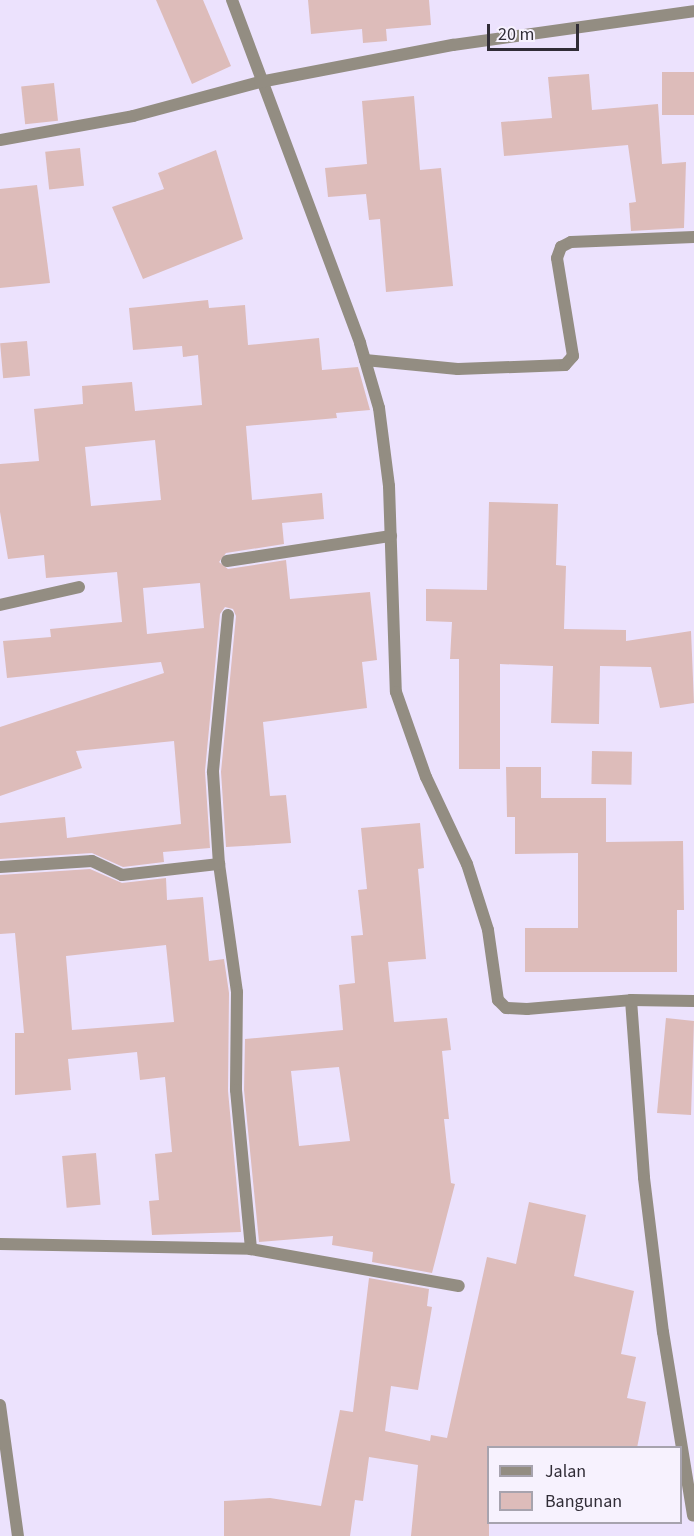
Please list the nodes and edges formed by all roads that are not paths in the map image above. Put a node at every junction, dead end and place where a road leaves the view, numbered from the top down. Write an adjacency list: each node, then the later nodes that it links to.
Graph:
1 (232, 0): 3 (street)
2 (694, 11): 3 (street)
3 (260, 82): 4 (street); 6 (street)
4 (0, 140)
5 (694, 237): 6 (street)
6 (365, 360): 7 (street)
7 (391, 536): 8 (street); 14 (street)
8 (227, 561)
9 (79, 587): 10 (street)
10 (0, 605)
11 (228, 615): 12 (street)
12 (219, 864): 13 (street); 17 (street)
13 (0, 867)
14 (631, 1000): 15 (street); 20 (street)
15 (694, 1001)
16 (0, 1244): 17 (street)
17 (251, 1249): 18 (street)
18 (459, 1286)
19 (0, 1405): 21 (street)
20 (693, 1516)
21 (18, 1536)

